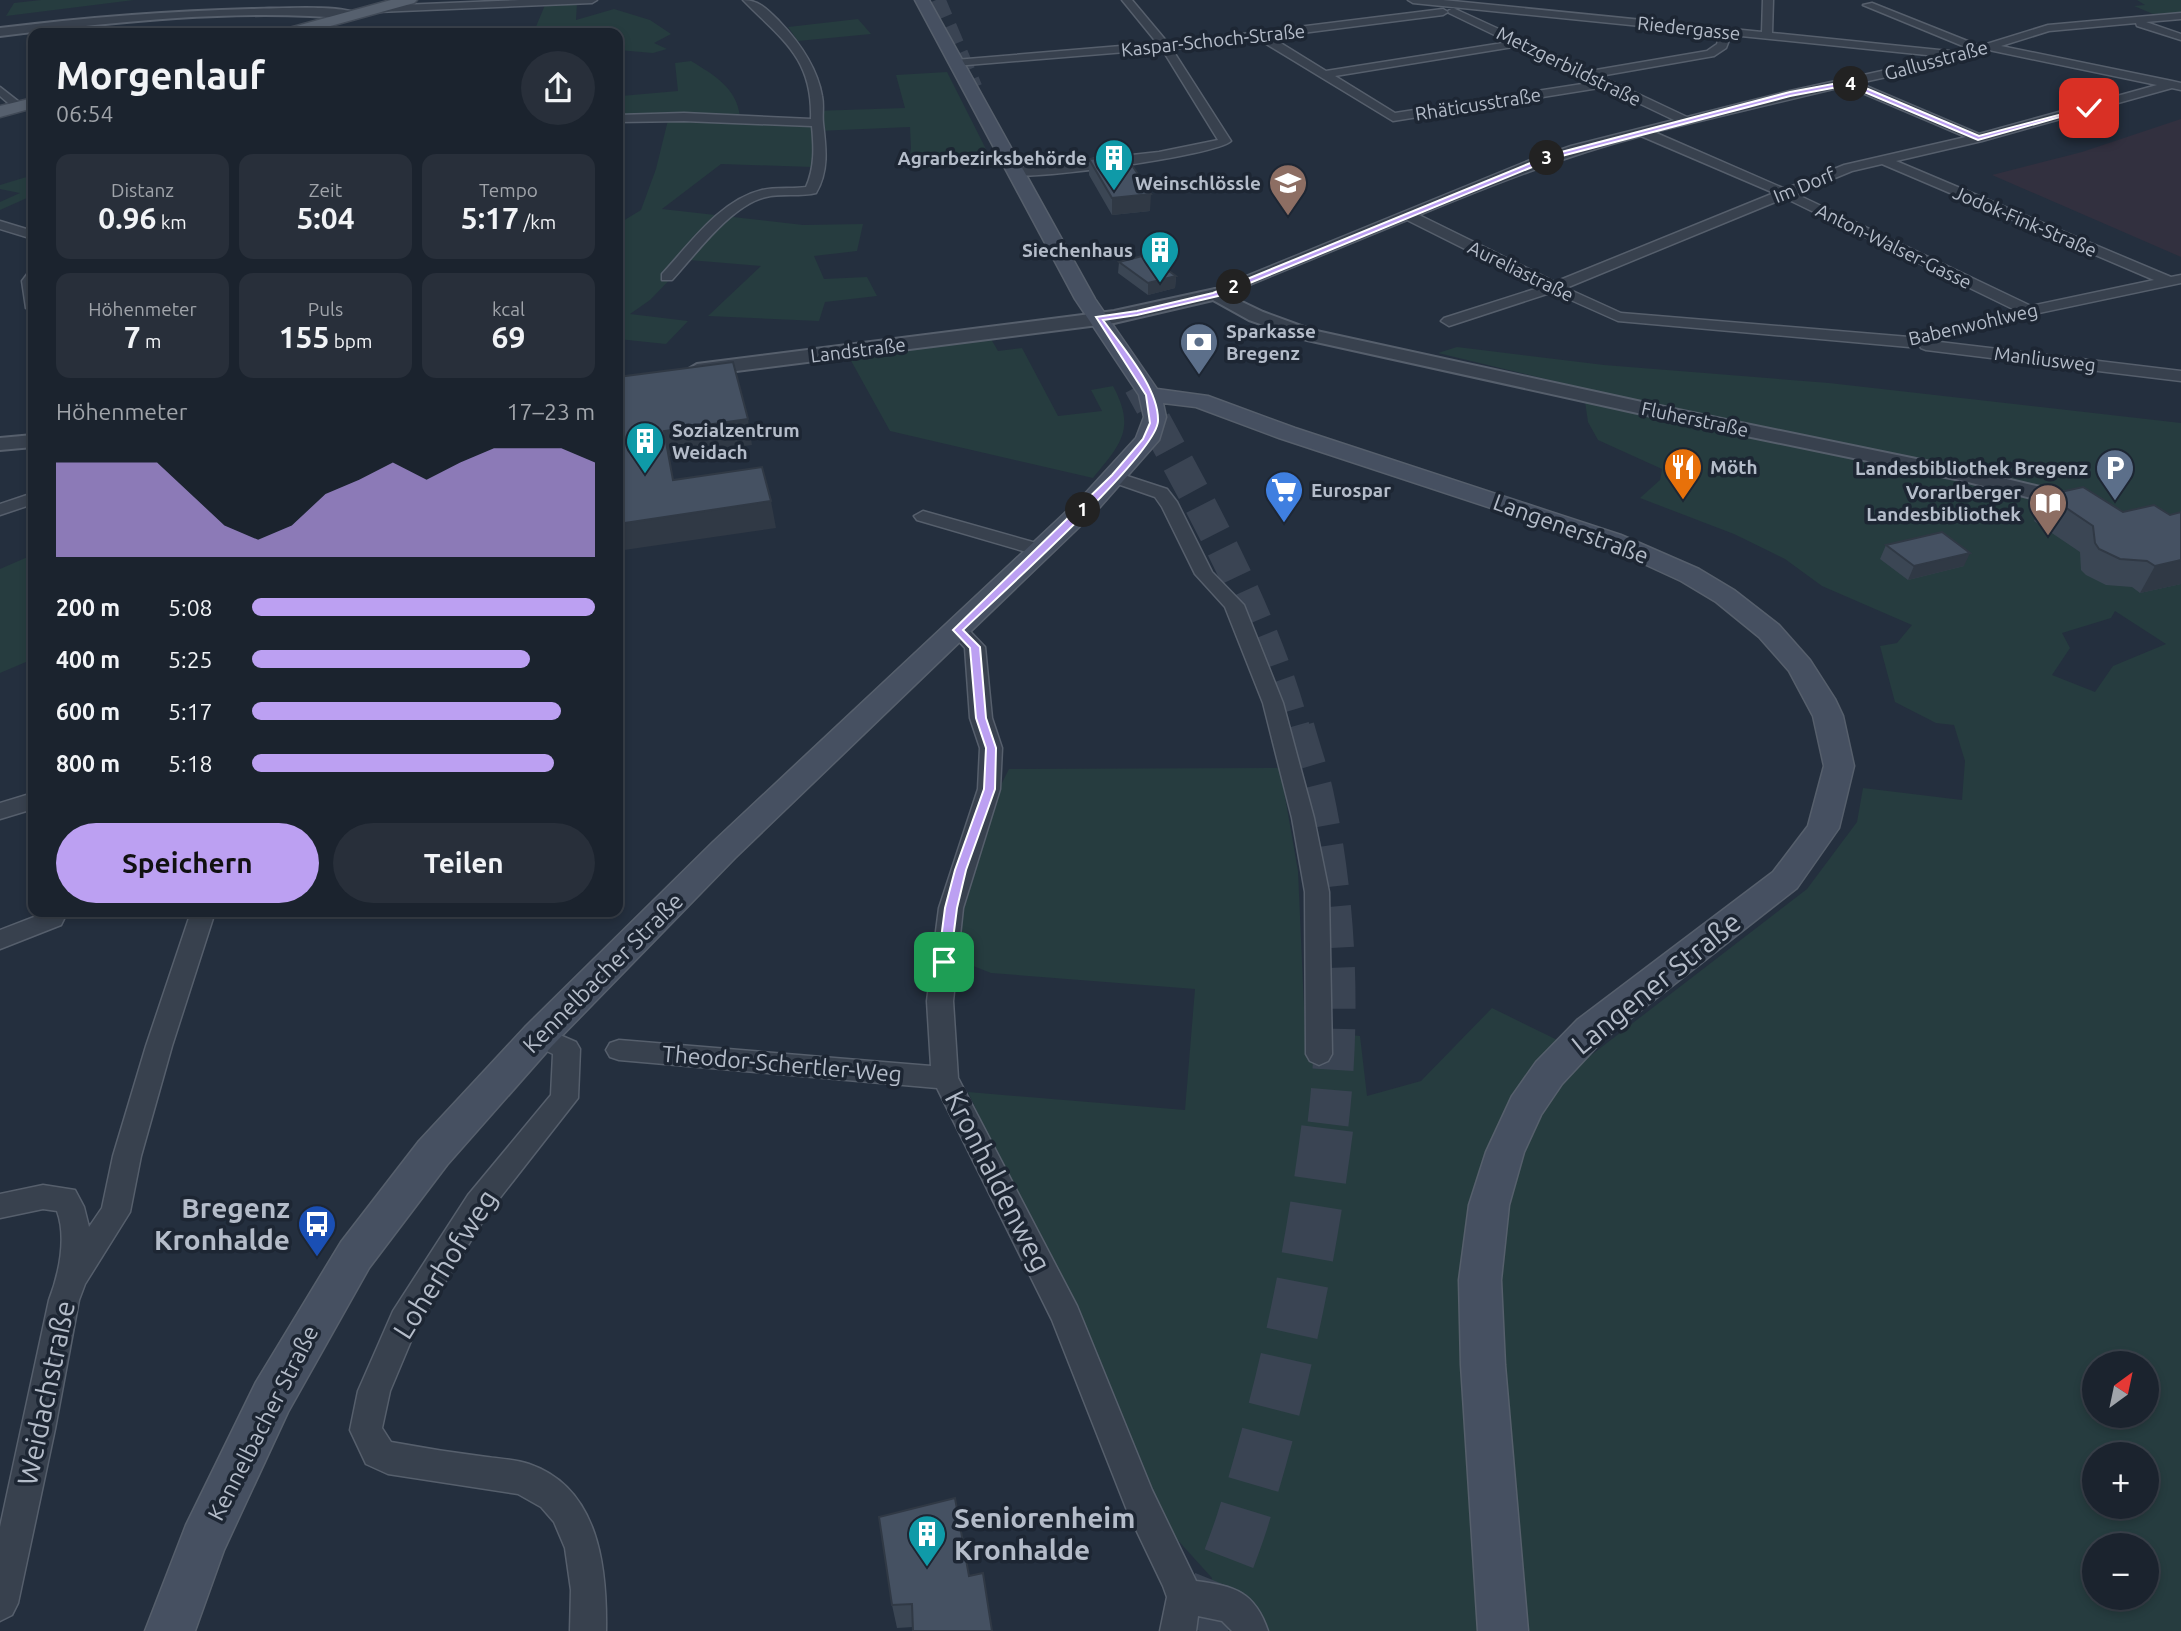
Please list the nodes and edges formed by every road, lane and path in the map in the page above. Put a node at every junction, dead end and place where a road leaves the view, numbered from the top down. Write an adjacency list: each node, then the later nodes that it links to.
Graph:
1 (409, 0): 11 (main road)
2 (593, 0): 11 (street)
3 (748, 0): 40 (street)
4 (922, 0): 29 (main road)
5 (1127, 0): 26 (street)
6 (1413, 0): 10 (street, Riedergasse)
7 (1560, 0): 14 (street)
8 (1768, 0): 23 (street)
9 (1868, 5): 27 (street)
10 (1470, 6): 12 (street, Kaspar-Schoch-Straße); 14 (street, Riedergasse)
11 (377, 9): 13 (main road)
12 (1453, 11): 22 (street, Kaspar-Schoch-Straße); 25 (street, Metzgerbildstraße)
13 (353, 15): 17 (street); 18 (main road)
14 (1575, 16): 21 (street, Riedergasse)
15 (2181, 16): 16 (street, Gallusstraße)
16 (2127, 20): 24 (street); 27 (street, Gallusstraße)
17 (35, 28)
18 (306, 28)
19 (28, 29): 20 (street)
20 (0, 32)
21 (1726, 32): 23 (street, Riedergasse); 31 (street)
22 (1261, 36): 26 (street, Kaspar-Schoch-Straße); 30 (street)
23 (1767, 36): 28 (street, Riedergasse)
24 (2181, 37)
25 (1521, 43): 30 (street); 31 (street, Metzgerbildstraße)
26 (1165, 46): 29 (street, Kaspar-Schoch-Straße); 44 (street)
27 (1984, 48): 28 (street, Gallusstraße); 34 (street)
28 (1965, 55): 33 (street, Gallusstraße)
29 (955, 63): 44 (main road)
30 (1323, 75): 32 (street, Rhäticusstraße)
31 (1588, 75): 32 (street, Metzgerbildstraße)
32 (1605, 83): 39 (street, Metzgerbildstraße)
33 (1849, 83): 39 (street, Gallusstraße); 42 (street)
34 (2178, 84): 42 (street, Im Dorf)
35 (0, 90): 36 (street)
36 (26, 105): 37 (main road)
37 (0, 112)
38 (623, 119): 40 (street)
39 (1686, 121): 41 (street, Gallusstraße)
40 (817, 122): 50 (street)
41 (1643, 132): 45 (street, Anton-Walser-Gasse); 46 (street, Gallusstraße)
42 (1978, 138): 43 (street, Im Dorf)
43 (1883, 160): 45 (street, Im Dorf); 51 (street, Jodok-Fink-Straße)
44 (1014, 172): 55 (main road)
45 (1784, 193): 52 (street, Im Dorf); 54 (street, Anton-Walser-Gasse)
46 (1408, 215): 52 (street, Aureliastraße); 53 (street, Gallusstraße)
47 (28, 221): 48 (street)
48 (3, 225): 49 (street)
49 (28, 233)
50 (667, 277)
51 (2175, 280): 54 (street, Babenwohlweg)
52 (1555, 287): 56 (street, Aureliastraße); 57 (street, Im Dorf)
53 (1215, 295): 55 (street, Gallusstraße); 66 (street, Fluherstraße)
54 (2029, 311): 58 (street, Babenwohlweg)
55 (1098, 318): 59 (street, Landstraße); 61 (main road)
56 (1636, 320): 58 (street, Babenwohlweg)
57 (1448, 321)
58 (1909, 342): 60 (street, Manliusweg)
59 (677, 373)
60 (2181, 376)
61 (1152, 402): 64 (main road, Kennelbacher Straße); 71 (main road, Langenerstraße)
62 (28, 441): 63 (street)
63 (0, 444)
64 (1115, 477): 69 (main road, Kennelbacher Straße); 79 (street)
65 (28, 500): 67 (street)
66 (2104, 509)
67 (0, 510)
68 (923, 516): 69 (street)
69 (1040, 550): 70 (main road, Kennelbacher Straße)
70 (958, 630): 77 (main road, Kennelbacher Straße); 80 (street, Kronhaldenweg)
71 (1839, 766): 90 (main road, Langener Straße)
72 (28, 803): 73 (street)
73 (0, 811)
74 (202, 917): 82 (street)
75 (52, 919): 76 (street)
76 (0, 940)
77 (539, 1036): 86 (main road, Kennelbacher Straße); 87 (street, Loherhofweg)
78 (619, 1050): 80 (street, Theodor-Schertler-Weg)
79 (1319, 1054)
80 (945, 1078): 84 (street, Kronhaldenweg)
81 (0, 1206): 83 (street)
82 (104, 1233): 83 (street, Weidachstraße)
83 (72, 1278): 85 (street, Weidachstraße)
84 (1184, 1597): 88 (street); 89 (street)
85 (0, 1603)
86 (170, 1631)
87 (588, 1631)
88 (1178, 1631)
89 (1250, 1631)
90 (1503, 1631)

